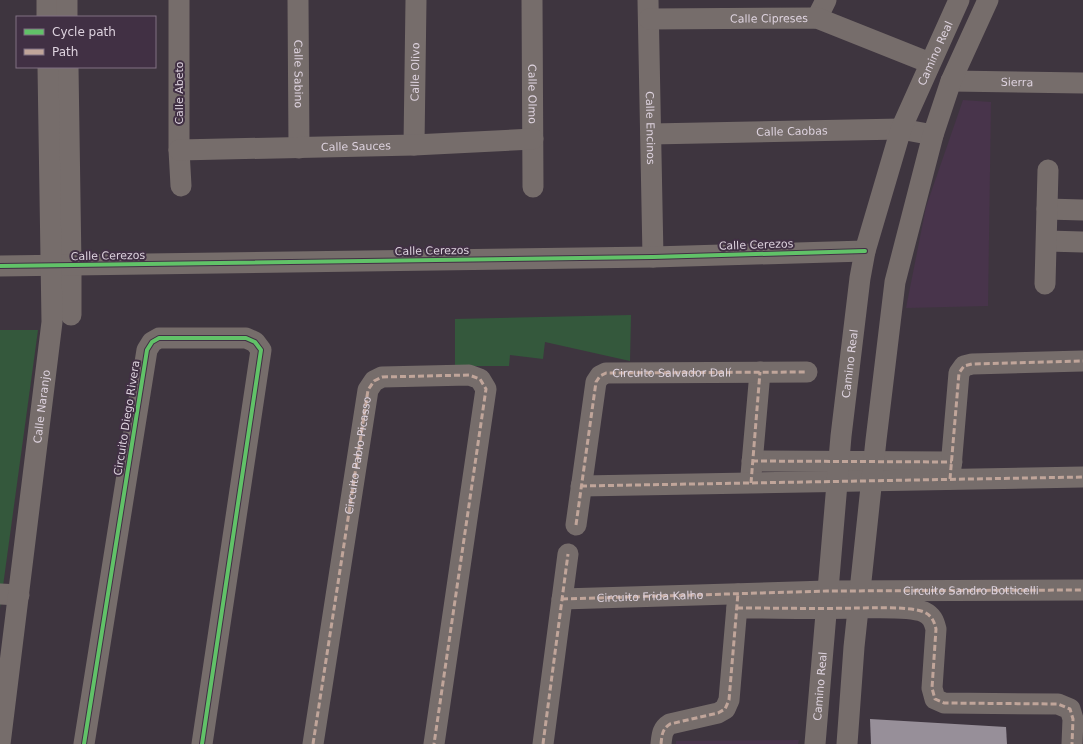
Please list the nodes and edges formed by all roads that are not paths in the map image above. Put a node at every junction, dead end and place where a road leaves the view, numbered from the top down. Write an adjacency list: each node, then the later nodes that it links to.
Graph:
1 (47, 0): 11 (street)
2 (67, 0): 12 (street)
3 (179, 0): 25 (street, Calle Abeto)
4 (298, 0): 24 (street, Calle Sabino)
5 (416, 0): 23 (street, Calle Olivo)
6 (532, 0): 22 (street, Calle Olmo)
7 (826, 0): 13 (street)
8 (959, 0): 14 (street, Camino Real)
9 (988, 0): 17 (street)
10 (648, 10): 13 (street, Calle Cipreses); 20 (street, Calle Encinos)
11 (47, 16)
12 (67, 16)
13 (817, 18): 14 (street, Calle Cipreses)
14 (930, 64): 19 (street, Camino Real)
15 (48, 68): 35 (street, Calle Naranjo)
16 (68, 68): 35 (street, Calle Naranjo)
17 (951, 81): 18 (street, Sierra); 21 (street)
18 (1083, 82)
19 (901, 129): 20 (street, Calle Caobas); 21 (street, Calle Caobas); 33 (street, Camino Real)
20 (651, 134): 34 (street, Calle Encinos)
21 (933, 135): 45 (street)
22 (533, 140): 23 (street, Calle Sauces); 28 (street, Calle Olmo)
23 (414, 145): 24 (street, Calle Sauces)
24 (299, 148): 25 (street, Calle Sauces)
25 (179, 150): 27 (street, Calle Abeto)
26 (1048, 170): 29 (street)
27 (181, 186)
28 (534, 187)
29 (1047, 209): 30 (street); 31 (street)
30 (1083, 210)
31 (1047, 241): 32 (street); 37 (street)
32 (1083, 242)
33 (865, 251): 34 (street, Calle Cerezos); 44 (street, Camino Real)
34 (653, 257): 35 (street, Calle Cerezos)
35 (61, 265): 36 (street, Calle Cerezos); 38 (street, Calle Naranjo); 52 (street, Calle Naranjo)
36 (0, 266)
37 (1045, 284)
38 (71, 315)
39 (1083, 361): 43 (street)
40 (760, 372): 41 (street, Circuito Salvador Dalí); 42 (street); 48 (street, Circuito Salvador Dalí)
41 (807, 372)
42 (752, 461): 44 (street); 47 (street)
43 (951, 470): 45 (street); 46 (street)
44 (838, 471): 45 (street); 47 (street); 55 (street, Camino Real)
45 (873, 471): 56 (street)
46 (1083, 477)
47 (751, 483): 48 (street)
48 (581, 486): 49 (street, Circuito Salvador Dalí)
49 (576, 525)
50 (568, 554): 53 (street)
51 (1083, 590): 56 (street, Circuito Sandro Botticelli)
52 (9, 594): 57 (street, Calle Naranjo)
53 (562, 599): 54 (street, Circuito Frida Kalho); 63 (street)
54 (737, 600): 55 (street, Circuito Frida Kalho); 64 (street)
55 (827, 600): 56 (street, Circuito Frida Kalho); 65 (street, Camino Real)
56 (859, 600): 66 (street); 67 (street, Circuito Sandro Botticelli)
57 (6, 645): 58 (street, Calle Naranjo)
58 (0, 744)
59 (84, 744): 60 (street, Circuito Diego Rivera)
60 (202, 744)
61 (313, 744): 62 (street, Circuito Pablo Picasso)
62 (434, 744)
63 (543, 744)
64 (661, 744)
65 (815, 744)
66 (847, 744)
67 (1072, 744)

